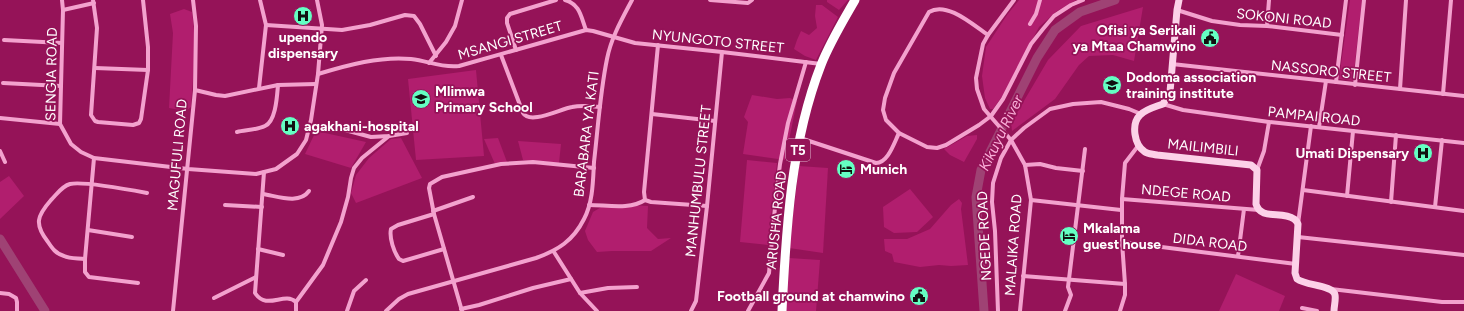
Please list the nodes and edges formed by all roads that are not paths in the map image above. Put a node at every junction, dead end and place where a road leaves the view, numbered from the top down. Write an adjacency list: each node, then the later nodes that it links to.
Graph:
1 (62, 0): 23 (street, SENGIA ROAD)
2 (143, 0): 45 (street)
3 (193, 0): 56 (street, MAGUFULI ROAD)
4 (260, 0): 26 (street)
5 (317, 0): 28 (street)
6 (462, 0): 39 (street)
7 (556, 0): 36 (street)
8 (566, 0): 29 (street)
9 (632, 0): 32 (street, BARABARA YA KATI)
10 (710, 0): 11 (street)
11 (752, 0)
12 (855, 0): 42 (highway, ARUSHA ROAD / T5)
13 (1014, 0): 30 (street, MALAIKA ROAD)
14 (1040, 0): 25 (street)
15 (1083, 0): 64 (street)
16 (1179, 0): 24 (street)
17 (1270, 0): 27 (street)
18 (1346, 0): 31 (street)
19 (1364, 0): 51 (street)
20 (1406, 0): 55 (street)
21 (1451, 0): 57 (street)
22 (94, 1): 23 (street); 44 (street)
23 (63, 10): 34 (street, SENGIA ROAD)
24 (1177, 10): 27 (street, SOKONI ROAD); 43 (street)
25 (1030, 24)
26 (266, 25): 28 (street); 54 (street)
27 (1267, 26): 31 (street, SOKONI ROAD)
28 (321, 30): 39 (street); 46 (street)
29 (586, 30): 32 (street, MSANGI STREET); 36 (street, MSANGI STREET)
30 (988, 35): 64 (street, MALAIKA ROAD); 74 (street)
31 (1342, 35): 48 (street)
32 (613, 37): 35 (street, NYUNGOTO STREET); 60 (street, BARABARA YA KATI)
33 (4, 40): 34 (street)
34 (62, 43): 53 (street, SENGIA ROAD)
35 (658, 45): 37 (street, NYUNGOTO STREET); 61 (street)
36 (516, 50): 38 (street, MSANGI STREET)
37 (722, 52): 40 (street, NYUNGOTO STREET); 65 (street, MANHUMBULU STREET)
38 (501, 55): 41 (street, MSANGI STREET); 60 (street)
39 (436, 56): 41 (street)
40 (806, 62): 42 (street, NYUNGOTO STREET); 153 (street)
41 (429, 64): 46 (street, MSANGI STREET)
42 (822, 64): 77 (highway, ARUSHA ROAD / T5)
43 (1172, 64): 47 (street, NASSORO STREET); 59 (street)
44 (95, 68): 45 (street); 45 (street)
45 (148, 70)
46 (318, 74): 50 (street)
47 (1326, 81): 48 (street, NASSORO STREET); 69 (street)
48 (1336, 82): 51 (street, NASSORO STREET)
49 (3, 83): 53 (street)
50 (316, 84): 52 (street); 70 (street)
51 (1355, 84): 55 (street, NASSORO STREET)
52 (278, 85): 54 (street); 72 (street)
53 (61, 86): 67 (street, SENGIA ROAD)
54 (259, 88): 56 (street)
55 (1400, 89): 57 (street, NASSORO STREET)
56 (195, 90): 88 (street, MAGUFULI ROAD)
57 (1443, 94): 58 (street, NASSORO STREET)
58 (1464, 96)
59 (1163, 104): 62 (street); 66 (street, PAMPAI ROAD)
60 (600, 107): 87 (street, BARABARA YA KATI)
61 (652, 114): 65 (street); 100 (street)
62 (1141, 114): 78 (street, NGEDE ROAD); 81 (street)
63 (0, 118): 67 (street)
64 (992, 118): 74 (street); 78 (street, MALAIKA ROAD)
65 (715, 120): 106 (street, MANHUMBULU STREET)
66 (1269, 122): 68 (street, PAMPAI ROAD); 89 (street)
67 (60, 124): 84 (street, SENGIA ROAD)
68 (1311, 126): 69 (street, PAMPAI ROAD); 93 (street)
69 (1319, 127): 71 (street, PAMPAI ROAD)
70 (309, 128): 75 (street); 91 (street)
71 (1353, 131): 76 (street, PAMPAI ROAD); 97 (street)
72 (237, 132)
73 (407, 133): 75 (street)
74 (899, 133): 77 (street)
75 (389, 136): 140 (street)
76 (1396, 136): 79 (street, PAMPAI ROAD); 102 (street)
77 (800, 138): 154 (highway, ARUSHA ROAD / T5)
78 (1011, 140): 86 (street, MALAIKA ROAD); 155 (street, NGEDE ROAD)
79 (1442, 140): 80 (street, PAMPAI ROAD); 108 (street)
80 (1464, 143)
81 (1138, 146): 89 (street, MAILIMBILI); 99 (street)
82 (1085, 149): 90 (street)
83 (0, 151): 85 (street)
84 (94, 158): 88 (street, SENGIA ROAD); 92 (street)
85 (5, 162)
86 (1025, 165): 90 (street); 101 (street, MALAIKA ROAD)
87 (594, 168): 104 (street, BARABARA YA KATI); 113 (street)
88 (188, 169): 91 (street); 147 (street, MAGUFULI ROAD)
89 (1256, 170): 111 (street)
90 (1083, 171): 105 (street)
91 (264, 172): 96 (street)
92 (92, 185): 95 (street); 115 (street); 125 (street)
93 (1303, 190): 97 (street); 114 (street)
94 (308, 191): 96 (street)
95 (147, 193)
96 (263, 194): 107 (street)
97 (1347, 196): 102 (street)
98 (473, 197): 113 (street)
99 (1122, 198): 109 (street, NDEGE ROAD); 110 (street, NDEGE ROAD)
100 (645, 200): 104 (street); 106 (street)
101 (1031, 200): 105 (street); 127 (street, MALAIKA ROAD)
102 (1391, 202): 108 (street)
103 (225, 205): 107 (street)
104 (589, 205): 121 (street, BARABARA YA KATI)
105 (1078, 205): 110 (street); 130 (street)
106 (707, 206): 152 (street, MANHUMBULU STREET)
107 (262, 207): 119 (street)
108 (1435, 207): 112 (street)
109 (1244, 209): 111 (street, NDEGE ROAD); 124 (street)
110 (1121, 210): 118 (street, NDEGE ROAD)
111 (1259, 210): 114 (street)
112 (1464, 211)
113 (433, 212): 120 (street); 120 (street)
114 (1298, 224): 117 (street)
115 (88, 230): 116 (street); 125 (street)
116 (132, 237)
117 (1298, 237): 123 (street); 126 (street)
118 (1122, 242): 124 (street, DIDA ROAD); 134 (street, NDEGE ROAD)
119 (258, 249): 122 (street); 128 (street)
120 (444, 249): 132 (street)
121 (554, 252): 129 (street); 132 (street, BARABARA YA KATI)
122 (283, 255)
123 (1464, 255)
124 (1238, 256): 126 (street, DIDA ROAD)
125 (85, 259): 133 (street)
126 (1296, 264): 136 (street)
127 (1023, 276): 130 (street); 156 (street, MALAIKA ROAD)
128 (256, 277): 139 (street); 143 (street)
129 (571, 279): 138 (street); 145 (street)
130 (1069, 279): 134 (street); 157 (street)
131 (366, 280): 149 (street)
132 (454, 281): 145 (street); 150 (street, BARABARA YA KATI)
133 (138, 283)
134 (1125, 284): 158 (street, NDEGE ROAD)
135 (637, 287): 138 (street)
136 (1331, 289): 141 (street); 160 (street)
137 (0, 293): 146 (street)
138 (580, 293): 151 (street)
139 (214, 298)
140 (296, 302): 142 (street); 148 (street)
141 (1464, 302)
142 (280, 304)
143 (267, 307)
144 (1302, 308): 159 (street)
145 (462, 310)
146 (16, 311)
147 (173, 311)
148 (296, 311)
149 (347, 311)
150 (386, 311)
151 (597, 311)
152 (691, 311)
153 (748, 311)
154 (782, 311)
155 (998, 311)
156 (1020, 311)
157 (1065, 311)
158 (1120, 311)
159 (1317, 311)
160 (1334, 311)

